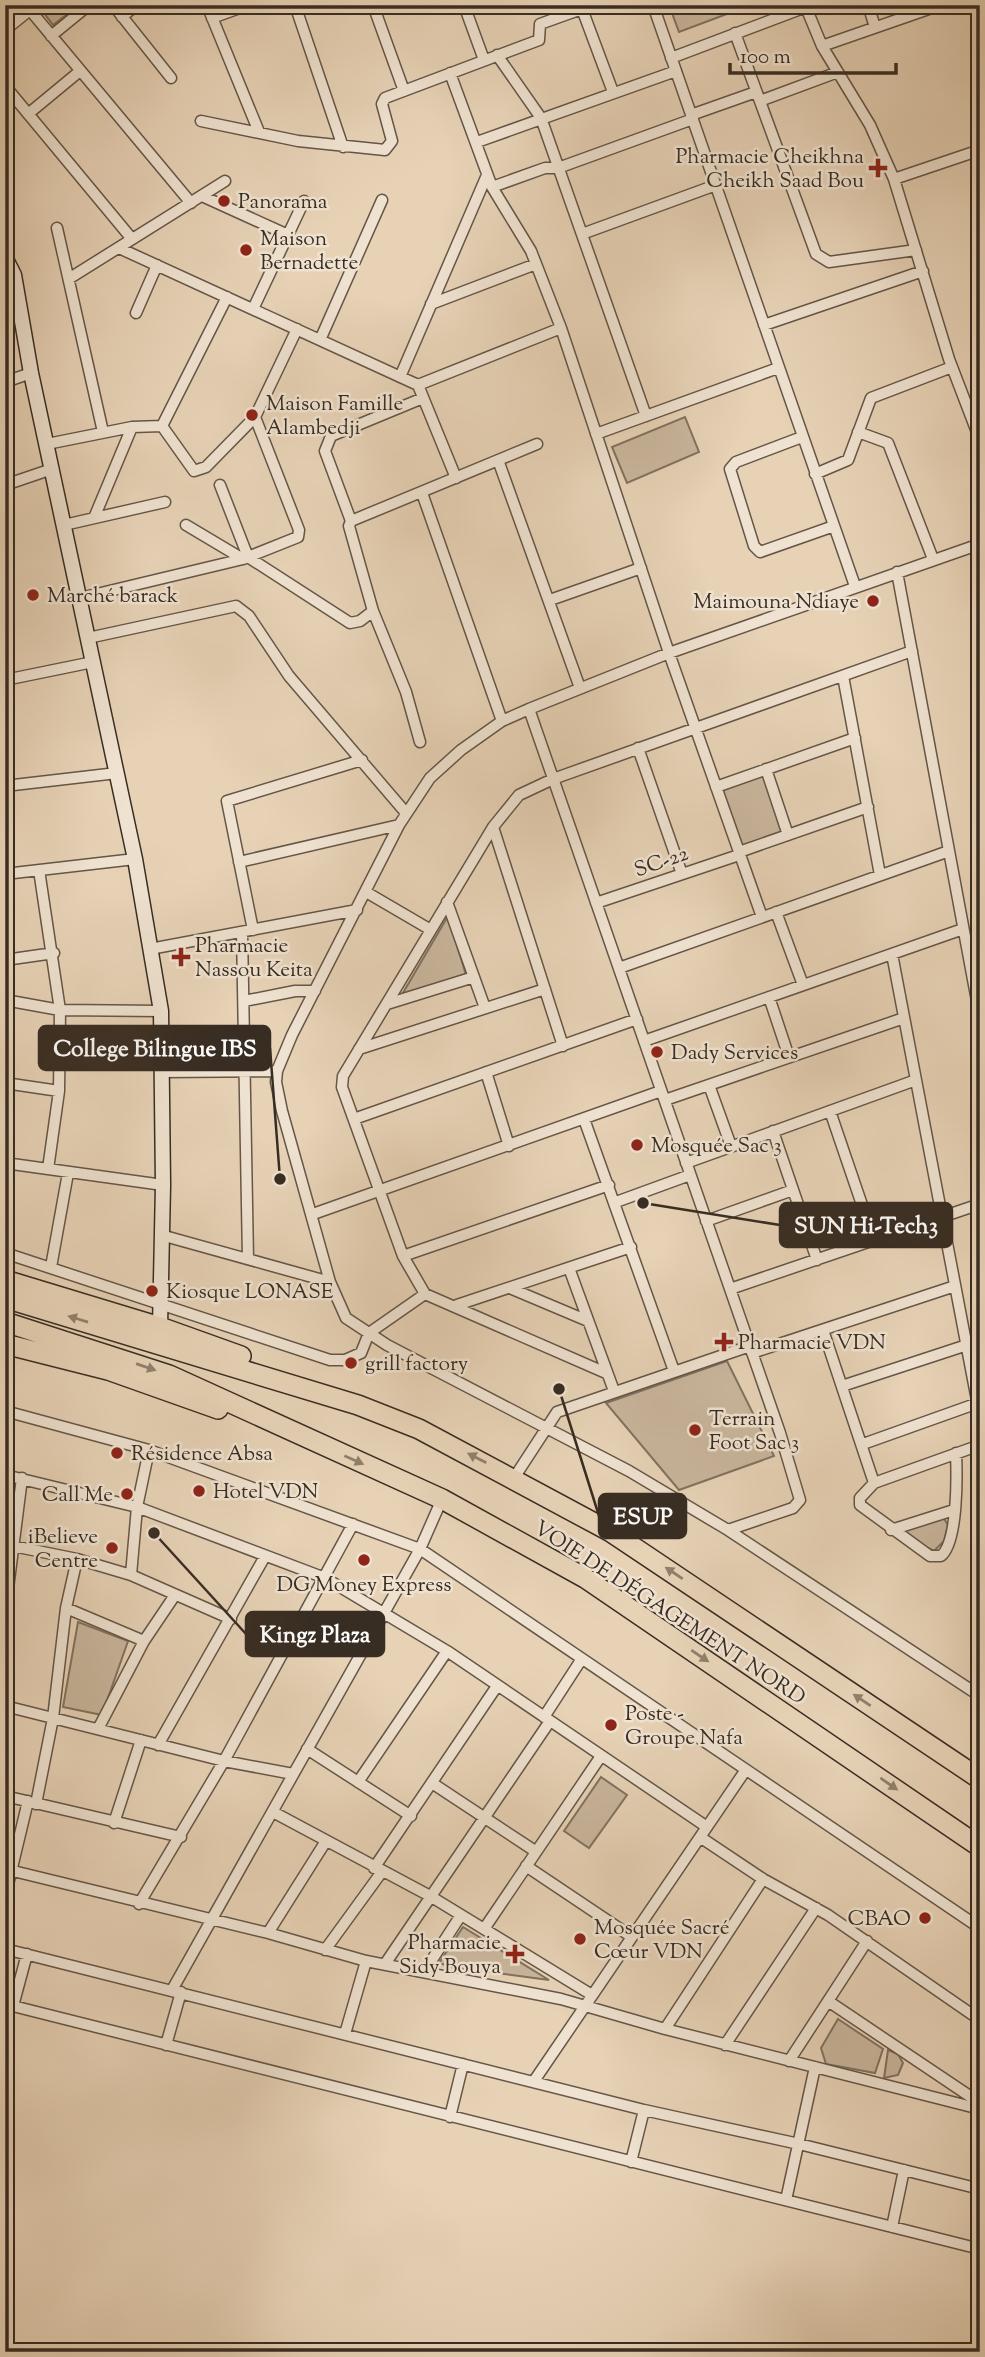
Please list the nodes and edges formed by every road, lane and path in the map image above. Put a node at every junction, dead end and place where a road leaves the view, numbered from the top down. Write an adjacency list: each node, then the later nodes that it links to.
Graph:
1 (89, 5): 22 (street)
2 (113, 5): 16 (street)
3 (136, 5): 16 (street)
4 (207, 5): 17 (street)
5 (248, 5): 17 (street)
6 (295, 5): 42 (street)
7 (373, 5): 33 (street)
8 (464, 5): 26 (street)
9 (653, 5): 25 (street)
10 (868, 5): 19 (street)
11 (940, 5): 19 (street)
12 (975, 5): 18 (street)
13 (805, 6): 21 (street); 23 (street)
14 (588, 7): 24 (street); 34 (street)
15 (33, 8): 20 (street); 22 (street)
16 (122, 17): 31 (street)
17 (212, 18): 40 (street)
18 (980, 19)
19 (875, 27): 23 (street)
20 (5, 30)
21 (734, 33): 25 (street); 35 (street)
22 (51, 36): 27 (street)
23 (822, 46): 29 (street)
24 (497, 55): 26 (street); 38 (street)
25 (671, 58): 28 (street)
26 (484, 60): 30 (street)
27 (80, 71): 36 (street); 53 (street)
28 (676, 71): 34 (street); 37 (street)
29 (838, 72): 35 (street); 46 (street)
30 (450, 73): 33 (street); 41 (street)
31 (171, 78)
32 (5, 86): 36 (street)
33 (404, 91): 42 (street)
34 (613, 92): 38 (street)
35 (758, 96): 37 (street); 59 (street)
36 (28, 114): 57 (street)
37 (692, 117): 44 (street); 48 (street)
38 (541, 118): 41 (street); 44 (street)
39 (201, 121): 40 (street)
40 (259, 132): 42 (street)
41 (477, 142): 45 (street)
42 (343, 147)
43 (980, 150): 46 (street)
44 (558, 168): 49 (street); 55 (street)
45 (487, 175): 49 (street); 67 (street)
46 (894, 179): 59 (street)
47 (225, 181): 50 (street)
48 (716, 186): 55 (street); 70 (street)
49 (492, 187): 61 (street)
50 (202, 196): 53 (street); 56 (street)
51 (382, 200): 73 (street)
52 (304, 201): 56 (street)
53 (191, 203): 57 (street)
54 (57, 228): 65 (street)
55 (582, 234): 81 (street)
56 (288, 235): 68 (street)
57 (132, 239): 58 (street)
58 (118, 248): 62 (street); 65 (street)
59 (916, 250): 63 (street)
60 (5, 257): 64 (street)
61 (536, 264): 67 (street); 71 (street)
62 (157, 265): 66 (street); 69 (street)
63 (923, 271): 70 (street); 74 (street)
64 (10, 277): 76 (street)
65 (70, 278): 85 (street)
66 (227, 297): 68 (street); 83 (street)
67 (431, 304): 77 (street)
68 (253, 309): 72 (street)
69 (136, 313)
70 (764, 325): 75 (street)
71 (561, 328): 79 (street); 87 (street)
72 (297, 330): 73 (street); 82 (street)
73 (320, 340): 77 (street)
74 (951, 367): 86 (street); 89 (street)
75 (778, 368): 81 (street); 88 (street)
76 (31, 373): 78 (street); 90 (street)
77 (400, 377): 79 (street)
78 (5, 382)
79 (418, 385): 80 (street)
80 (423, 398): 95 (street); 101 (street)
81 (646, 416): 87 (street)
82 (255, 417): 83 (street); 106 (street)
83 (162, 426): 84 (street)
84 (132, 427): 85 (street); 100 (street)
85 (103, 432): 90 (street)
86 (858, 432): 94 (street); 107 (street)
87 (596, 434): 108 (street)
88 (802, 437): 94 (street); 104 (street)
89 (980, 440)
90 (47, 444): 93 (street)
91 (537, 444): 92 (street)
92 (498, 460): 95 (street); 112 (street)
93 (52, 469): 96 (street); 102 (street)
94 (815, 474): 104 (street)
95 (456, 478): 98 (street)
96 (5, 485)
97 (220, 485): 106 (street)
98 (422, 493): 101 (street); 122 (street)
99 (165, 502): 100 (street)
100 (94, 518): 102 (street)
101 (351, 521): 113 (street)
102 (64, 525): 111 (street)
103 (186, 525): 106 (street)
104 (834, 526): 110 (street)
105 (980, 544): 107 (street)
106 (246, 558): 111 (street); 113 (street)
107 (933, 559): 109 (street)
108 (641, 568): 112 (street); 116 (street)
109 (897, 572): 110 (street); 115 (street)
110 (855, 586): 116 (street)
111 (80, 598): 114 (street)
112 (550, 600): 120 (street)
113 (373, 611): 125 (street)
114 (88, 638): 117 (street); 127 (street)
115 (912, 651): 118 (street); 138 (street)
116 (669, 653): 120 (street); 123 (street)
117 (93, 662): 119 (street); 129 (street)
118 (843, 676): 123 (street); 124 (street)
119 (5, 680)
120 (580, 688): 121 (street)
121 (529, 709): 122 (street); 130 (street)
122 (502, 721): 134 (street)
123 (695, 727): 126 (street); 132 (street)
124 (855, 738): 128 (street); 133 (street)
125 (420, 742)
126 (638, 748): 130 (street); 144 (street)
127 (362, 760): 134 (street); 141 (street)
128 (766, 769): 132 (street); 137 (street)
129 (117, 773): 131 (street); 140 (street)
130 (553, 779): 136 (street); 148 (street)
131 (5, 786)
132 (716, 787): 139 (street)
133 (868, 807): 137 (street, SC-22); 145 (street)
134 (405, 813): 135 (street)
135 (399, 825): 141 (street); 146 (street)
136 (493, 827): 147 (street); 162 (street)
137 (788, 835): 139 (street, SC-22)
138 (949, 851): 145 (street); 152 (street)
139 (739, 853): 144 (street, SC-22); 151 (street)
140 (135, 859): 142 (street); 155 (street)
141 (239, 862): 154 (street)
142 (39, 870): 143 (street); 156 (street)
143 (5, 874)
144 (682, 874): 148 (street, SC-22)
145 (880, 875): 150 (street)
146 (366, 892): 149 (street); 153 (street)
147 (447, 902): 153 (street); 160 (street)
148 (596, 903): 159 (street)
149 (357, 910): 154 (street); 163 (street)
150 (776, 912): 151 (street); 161 (street)
151 (762, 917): 159 (street)
152 (963, 929): 157 (street); 171 (street)
153 (431, 930): 167 (street)
154 (247, 931): 155 (street); 166 (street)
155 (150, 949): 170 (street)
156 (54, 953): 158 (street); 169 (street)
157 (892, 954): 161 (street); 172 (street)
158 (5, 960)
159 (619, 968): 173 (street)
160 (474, 977): 167 (street); 168 (street)
161 (803, 985): 164 (street)
162 (545, 989): 168 (street); 175 (street)
163 (315, 991): 166 (street); 179 (street)
164 (769, 997): 174 (street); 177 (street)
165 (5, 1000): 169 (street)
166 (244, 1001): 178 (street)
167 (387, 1004): 176 (street)
168 (485, 1008): 176 (street)
169 (60, 1010): 170 (street); 185 (street)
170 (161, 1011): 180 (street)
171 (980, 1017)
172 (904, 1018): 177 (street); 182 (street)
173 (637, 1019): 174 (street); 175 (street)
174 (644, 1041): 186 (street)
175 (563, 1046): 181 (street)
176 (359, 1049): 188 (street)
177 (789, 1057): 184 (street)
178 (245, 1071): 179 (street); 180 (street); 212 (street)
179 (277, 1071): 204 (street)
180 (162, 1072): 198 (street)
181 (486, 1072): 188 (street); 191 (street)
182 (916, 1080): 187 (street); 205 (street)
183 (5, 1083): 185 (street)
184 (709, 1085): 186 (street); 192 (street)
185 (59, 1091): 195 (street)
186 (663, 1096): 189 (street); 194 (street)
187 (830, 1111): 190 (street); 208 (street)
188 (354, 1119): 201 (street)
189 (584, 1119): 191 (street); 199 (street)
190 (774, 1131): 192 (street); 200 (street)
191 (509, 1146): 201 (street)
192 (732, 1146): 194 (street)
193 (5, 1163): 195 (street)
194 (686, 1163): 197 (street)
195 (48, 1169): 196 (street)
196 (68, 1172): 198 (street); 214 (street)
197 (691, 1175): 202 (street); 206 (street)
198 (163, 1185): 207 (street)
199 (609, 1185): 202 (street); 211 (street)
200 (793, 1190): 206 (street); 213 (street)
201 (378, 1191): 204 (street); 211 (street)
202 (616, 1202): 209 (street)
203 (980, 1204): 205 (street)
204 (313, 1214): 217 (street)
205 (942, 1217): 208 (street); 218 (street)
206 (706, 1221): 220 (street)
207 (161, 1236): 212 (street); 223 (street)
208 (874, 1240): 213 (street)
209 (631, 1247): 215 (street); 233 (street)
210 (5, 1254): 214 (street)
211 (403, 1256): 221 (street)
212 (248, 1258): 217 (street)
213 (817, 1260): 220 (street)
214 (51, 1267): 223 (street)
215 (569, 1268): 219 (street); 225 (street)
216 (5, 1280): 227 (highway)
217 (330, 1282): 229 (street)
218 (955, 1286): 228 (street); 231 (street)
219 (512, 1289): 224 (street); 225 (street)
220 (730, 1289): 232 (street)
221 (425, 1294): 224 (street); 229 (street)
222 (5, 1298): 238 (highway, VOIE DE DÉGAGEMENT NORD, one-way to 222)
223 (160, 1302): 227 (street); 229 (street)
224 (457, 1305): 234 (street)
225 (588, 1321): 234 (street)
226 (5, 1322): 242 (highway, VOIE DE DÉGAGEMENT NORD, one-way to 242)
227 (160, 1327): 238 (highway)
228 (823, 1330): 232 (street); 235 (street)
229 (369, 1333): 241 (street)
230 (5, 1344): 242 (highway)
231 (967, 1345): 235 (street); 237 (street)
232 (751, 1350): 233 (street); 255 (street)
233 (674, 1371): 236 (street)
234 (606, 1373): 236 (street)
235 (842, 1386): 243 (street)
236 (614, 1391): 241 (street)
237 (978, 1403): 240 (street); 243 (street)
238 (358, 1405): 249 (highway, VOIE DE DÉGAGEMENT NORD, one-way to 238)
239 (5, 1411): 245 (street)
240 (980, 1416)
241 (546, 1426): 249 (street); 255 (street)
242 (290, 1431): 251 (highway, VOIE DE DÉGAGEMENT NORD, one-way to 251)
243 (863, 1444): 250 (street)
244 (980, 1446): 246 (street)
245 (149, 1450): 252 (street); 254 (street)
246 (956, 1453): 250 (street); 253 (street)
247 (5, 1475): 248 (street)
248 (22, 1478): 252 (street); 257 (street)
249 (514, 1478): 284 (highway, VOIE DE DÉGAGEMENT NORD, one-way to 249)
250 (874, 1483): 256 (street)
251 (442, 1499): 258 (street); 297 (highway, VOIE DE DÉGAGEMENT NORD, one-way to 297)
252 (137, 1507): 259 (street); 261 (street)
253 (954, 1510): 256 (street); 256 (street)
254 (353, 1524): 258 (street); 262 (street)
255 (728, 1530): 272 (street)
256 (891, 1530)
257 (13, 1546): 260 (street); 266 (street)
258 (420, 1549): 265 (street); 270 (street)
259 (264, 1558): 262 (street); 267 (street)
260 (77, 1559): 261 (street); 264 (street)
261 (131, 1575): 263 (street)
262 (325, 1578): 265 (street); 281 (street)
263 (175, 1595): 267 (street); 268 (street)
264 (66, 1608): 268 (street); 274 (street)
265 (385, 1611): 269 (street); 279 (street)
266 (5, 1612)
267 (231, 1619): 278 (street)
268 (144, 1641): 276 (street)
269 (447, 1651): 271 (street); 285 (street)
270 (581, 1660): 275 (street); 282 (street)
271 (497, 1686): 275 (street); 286 (street)
272 (980, 1696)
273 (5, 1706): 274 (street)
274 (53, 1718): 276 (street); 288 (street)
275 (547, 1719): 280 (street); 291 (street)
276 (98, 1729): 277 (street)
277 (141, 1740): 278 (street); 292 (street)
278 (158, 1745): 281 (street)
279 (307, 1749): 283 (street); 285 (street)
280 (601, 1756): 293 (street); 298 (street)
281 (224, 1761): 283 (street); 294 (street)
282 (745, 1771): 293 (street); 309 (street)
283 (293, 1774): 289 (street)
284 (980, 1779)
285 (358, 1782): 290 (street)
286 (432, 1783): 290 (street); 291 (street)
287 (5, 1796): 288 (street)
288 (32, 1803): 292 (street); 300 (street)
289 (273, 1812): 296 (street); 308 (street)
290 (411, 1816): 301 (street)
291 (483, 1817): 298 (street); 303 (street)
292 (114, 1824): 294 (street)
293 (707, 1826): 295 (street)
294 (181, 1837): 305 (street)
295 (700, 1837): 302 (street); 312 (street)
296 (326, 1841): 301 (street); 311 (street)
297 (980, 1847)
298 (535, 1851): 299 (street)
299 (526, 1866): 310 (street); 312 (street)
300 (8, 1870): 304 (street); 305 (street)
301 (378, 1871): 303 (street); 315 (street)
302 (763, 1879): 306 (street); 326 (street)
303 (430, 1896): 307 (street); 318 (street)
304 (5, 1897)
305 (139, 1904): 308 (street)
306 (816, 1908): 313 (street); 329 (street)
307 (461, 1915): 310 (street); 319 (street)
308 (211, 1921): 311 (street); 320 (street)
309 (980, 1928)
310 (484, 1929): 321 (street)
311 (268, 1933): 315 (street)
312 (632, 1937): 321 (street)
313 (867, 1941): 322 (street); 325 (street)
314 (5, 1949): 316 (street)
315 (325, 1950): 317 (street)
316 (27, 1954): 320 (street); 323 (street)
317 (366, 1961): 318 (street); 327 (street)
318 (386, 1964): 319 (street)
319 (424, 1972): 324 (street)
320 (177, 1991): 327 (street); 328 (street)
321 (592, 1995): 324 (street)
322 (828, 2001): 330 (street); 334 (street)
323 (9, 2005): 328 (street)
324 (584, 2008): 326 (street); 333 (street)
325 (980, 2020)
326 (665, 2029): 329 (street)
327 (345, 2034): 331 (street)
328 (166, 2045): 337 (street)
329 (725, 2045): 330 (street)
330 (789, 2061): 332 (street)
331 (463, 2063): 333 (street); 337 (street)
332 (815, 2067): 335 (street); 338 (street)
333 (534, 2081): 336 (street)
334 (980, 2103)
335 (980, 2109)
336 (644, 2110): 338 (street); 339 (street)
337 (450, 2117): 339 (street)
338 (799, 2144): 340 (street); 342 (street)
339 (631, 2162): 342 (street)
340 (904, 2171): 341 (street); 343 (street)
341 (980, 2189)
342 (786, 2200): 343 (street)
343 (892, 2227): 344 (street)
344 (980, 2249)

